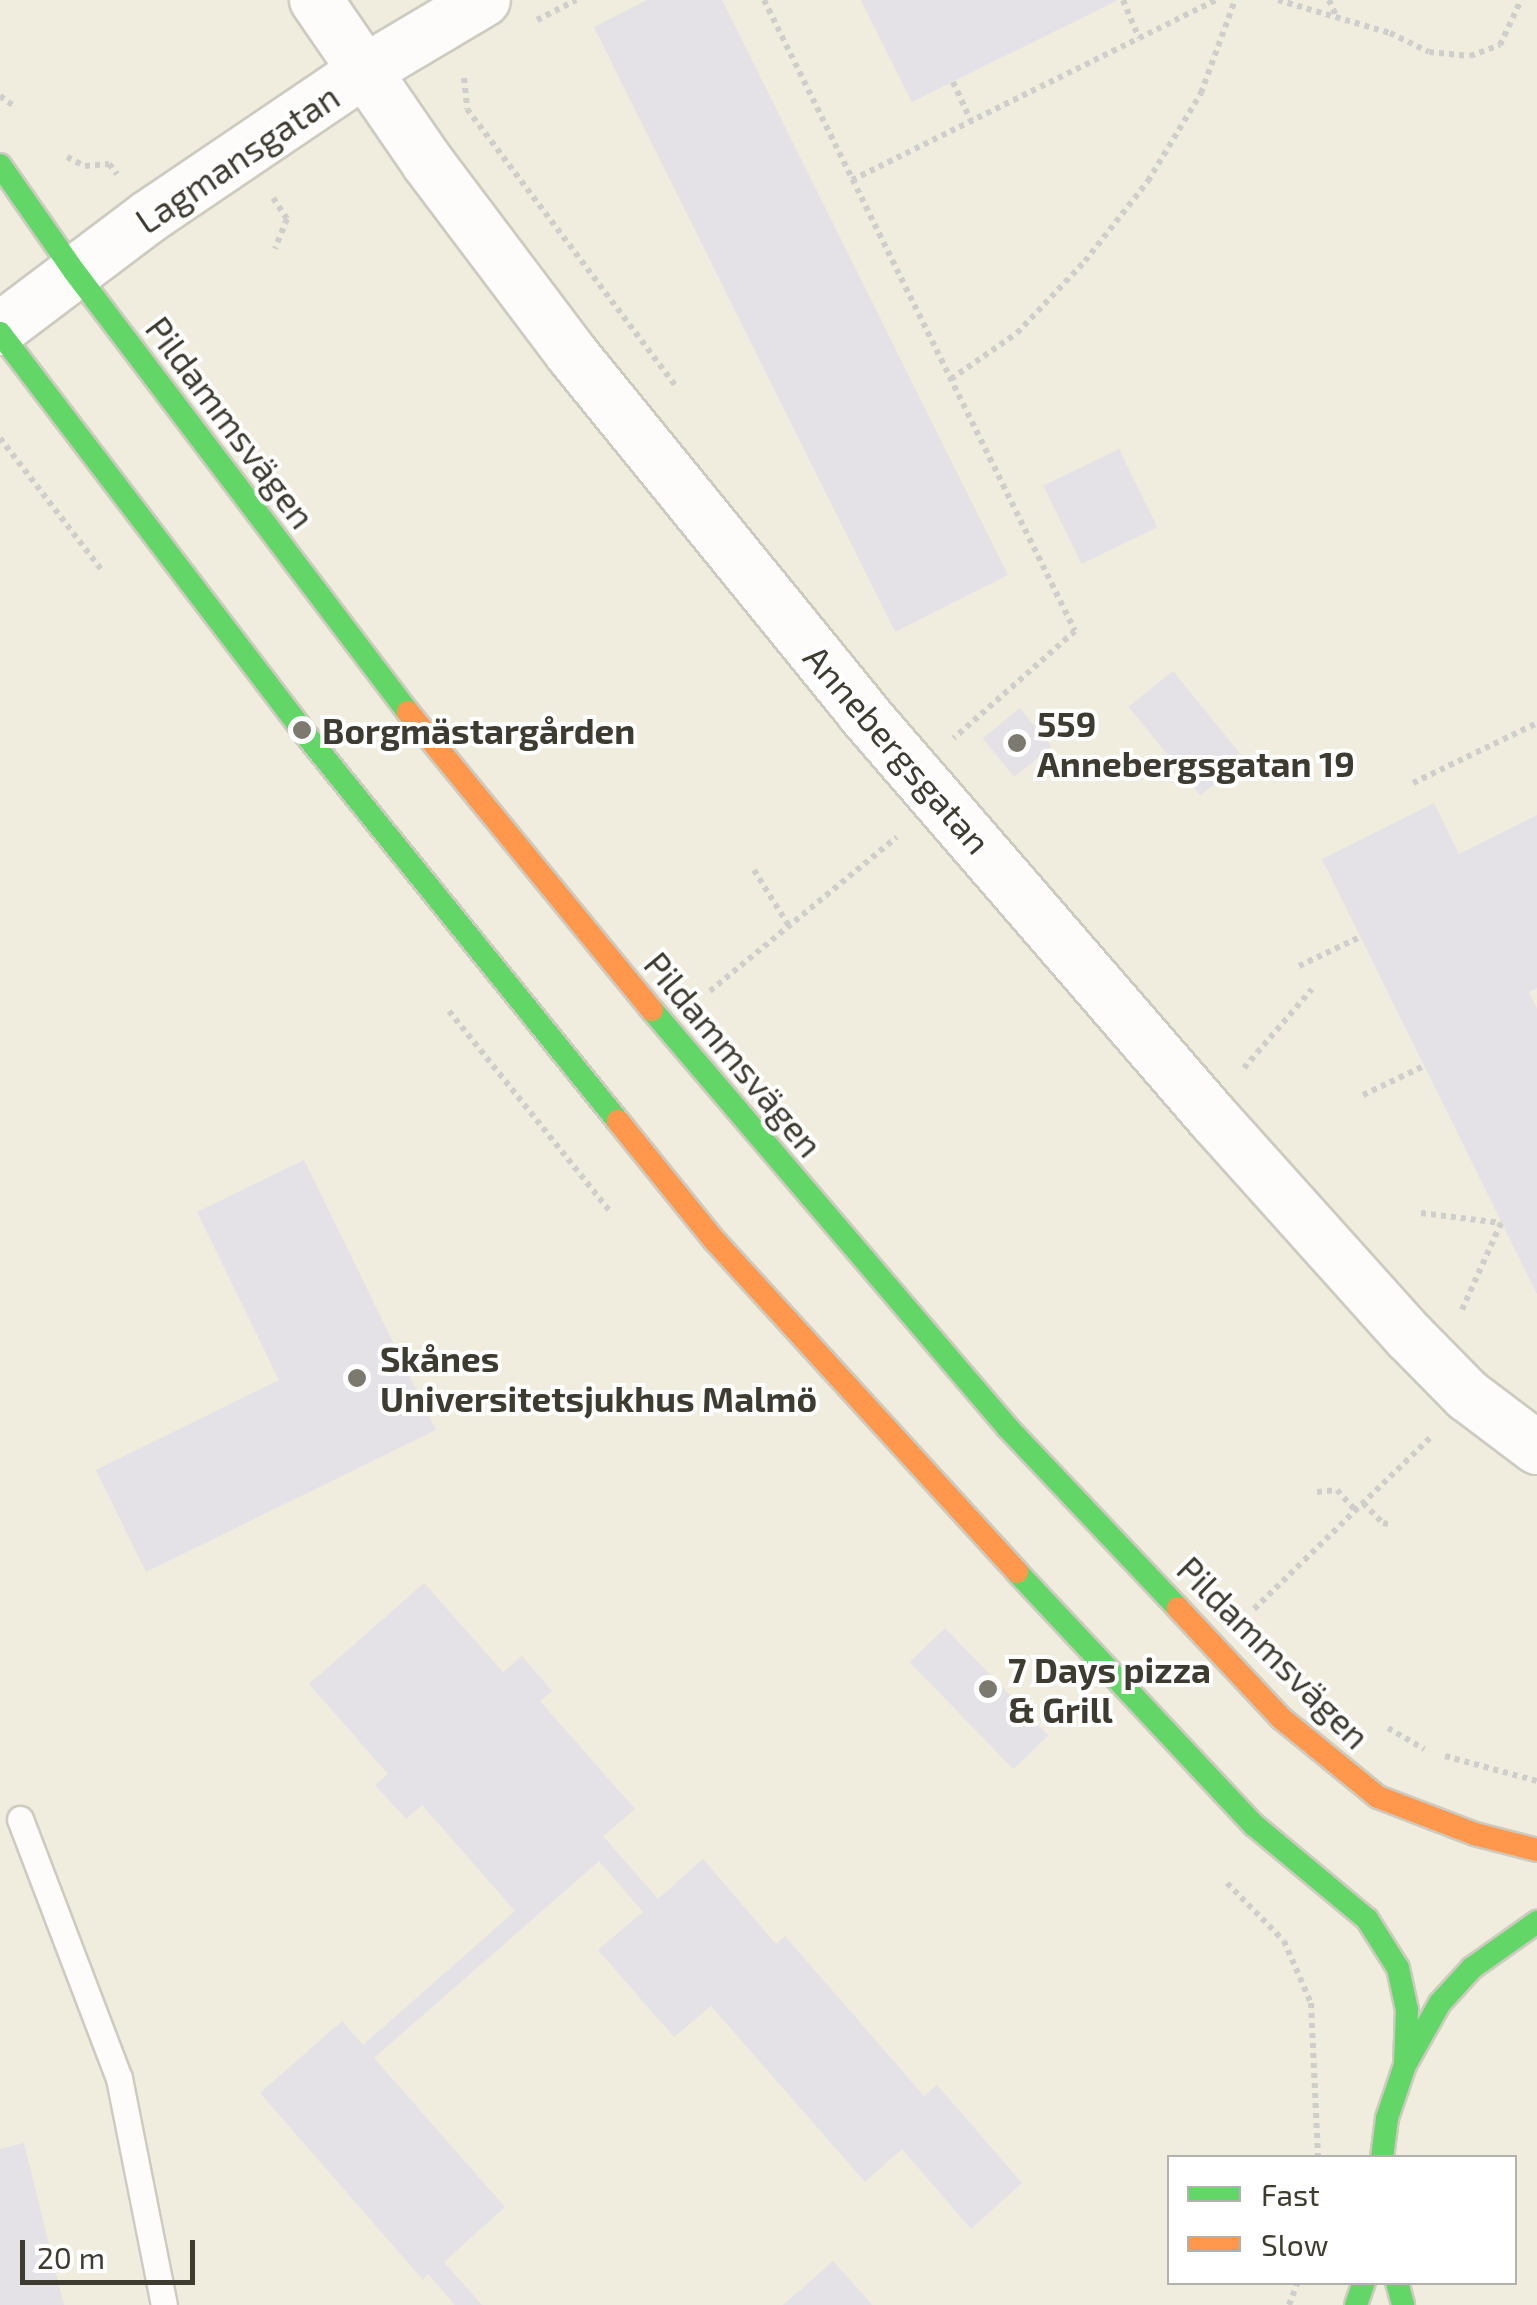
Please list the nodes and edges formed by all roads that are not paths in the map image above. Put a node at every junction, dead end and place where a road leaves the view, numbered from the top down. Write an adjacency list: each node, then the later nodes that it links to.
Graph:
1 (316, 0): 3 (street, Annebergsgatan)
2 (484, 0): 3 (street, Lagmansgatan)
3 (366, 70): 5 (street, Lagmansgatan); 7 (street, Annebergsgatan)
4 (0, 165): 5 (main road, Pildammsvägen)
5 (74, 270): 6 (street, Lagmansgatan); 9 (main road, Pildammsvägen)
6 (0, 331): 11 (main road)
7 (1537, 1448)
8 (20, 1819): 13 (lane)
9 (1537, 1850)
10 (1537, 1922): 11 (main road)
11 (1404, 2065): 12 (main road)
12 (1382, 2155)
13 (164, 2305)

